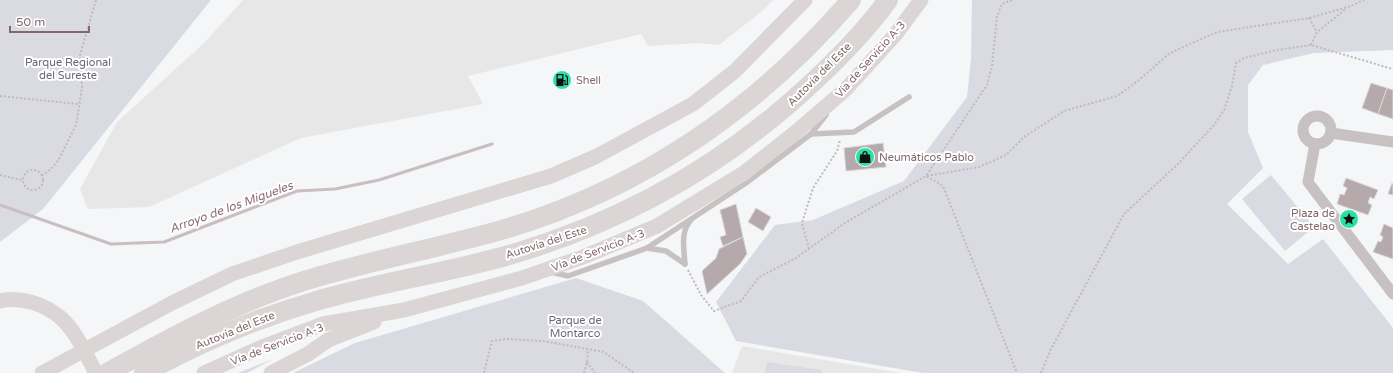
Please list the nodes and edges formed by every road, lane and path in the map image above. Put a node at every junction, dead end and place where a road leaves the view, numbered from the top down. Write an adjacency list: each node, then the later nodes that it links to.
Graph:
1 (96, 0): 16 (path)
2 (806, 0): 34 (main road)
3 (851, 0): 40 (highway, Autovía del Este)
4 (888, 0): 41 (highway, Autovía del Este)
5 (921, 0): 13 (main road, Vía de Servicio A-3)
6 (1012, 0): 24 (path)
7 (1364, 0): 8 (path)
8 (1348, 7): 9 (path); 10 (path)
9 (1309, 18): 10 (path); 24 (path)
10 (1317, 32): 11 (path)
11 (1311, 44): 12 (path); 49 (path)
12 (1393, 69)
13 (846, 89): 19 (lane); 30 (main road, Vía de Servicio A-3)
14 (0, 96): 16 (path)
15 (909, 97): 17 (lane)
16 (78, 104): 23 (path)
17 (841, 132): 19 (lane); 28 (path)
18 (1331, 133): 20 (street); 21 (street); 21 (street)
19 (811, 134): 26 (lane)
20 (1393, 142)
21 (1315, 144): 31 (street)
22 (0, 175): 25 (path)
23 (42, 176): 25 (path); 25 (path)
24 (926, 176): 28 (path); 48 (path)
25 (22, 180)
26 (698, 213): 27 (lane); 29 (lane)
27 (647, 248): 29 (lane); 30 (lane)
28 (809, 249): 29 (path)
29 (685, 264)
30 (544, 271): 33 (main road, Vía de Servicio A-3)
31 (1393, 294)
32 (0, 301): 39 (main road)
33 (404, 310): 42 (main road, Vía de Servicio A-3); 43 (main road)
34 (121, 330): 37 (main road); 38 (main road)
35 (588, 349): 36 (path); 44 (path); 47 (path)
36 (587, 362): 45 (path); 46 (path)
37 (42, 373)
38 (57, 373)
39 (96, 373)
40 (107, 373)
41 (144, 373)
42 (204, 373)
43 (271, 373)
44 (484, 373)
45 (584, 373)
46 (595, 373)
47 (634, 373)
48 (1017, 373)
49 (1041, 373)

